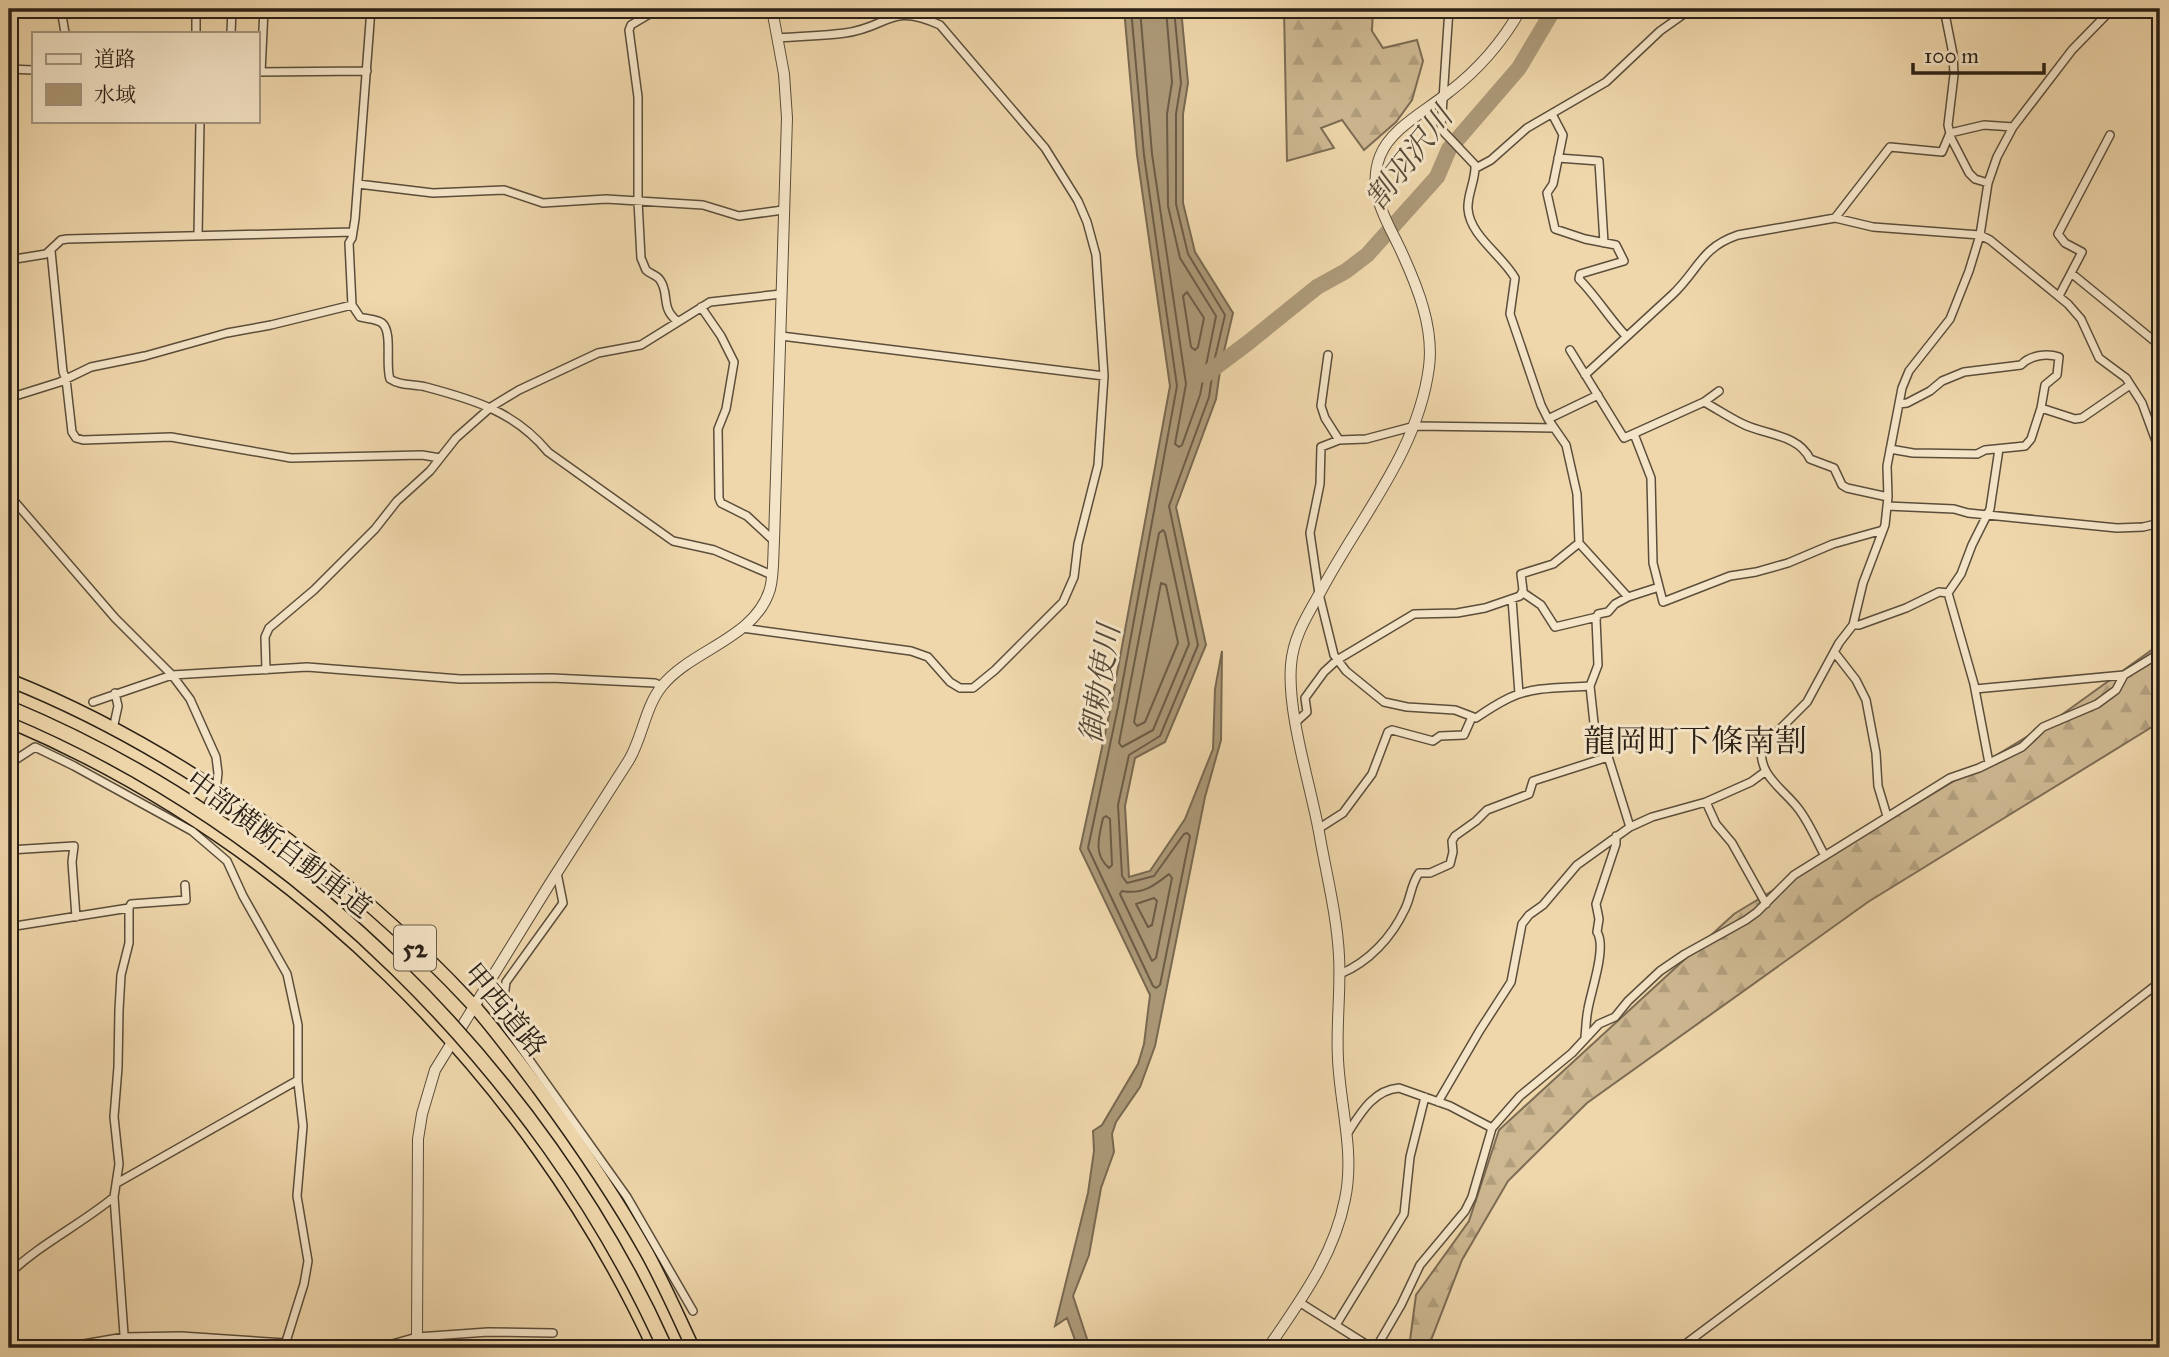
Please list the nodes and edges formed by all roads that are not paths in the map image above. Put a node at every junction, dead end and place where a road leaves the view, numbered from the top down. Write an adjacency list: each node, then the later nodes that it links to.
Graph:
1 (61, 9): 13 (street)
2 (197, 9): 14 (street)
3 (232, 9): 15 (street)
4 (264, 9): 20 (street)
5 (371, 9): 19 (street)
6 (658, 9): 31 (street)
7 (772, 9): 16 (street)
8 (1449, 9): 21 (street)
9 (1521, 9): 21 (street)
10 (1691, 9): 22 (street)
11 (1944, 9): 25 (street)
12 (2112, 9): 24 (street)
13 (65, 32)
14 (196, 32)
15 (231, 32)
16 (779, 38): 32 (street); 52 (street)
17 (9, 69): 18 (street)
18 (32, 70)
19 (367, 71): 20 (street); 30 (street)
20 (259, 72)
21 (1442, 98): 28 (street); 63 (street)
22 (1552, 114): 27 (street); 28 (street)
23 (200, 122): 36 (street)
24 (2013, 127): 25 (street); 29 (street)
25 (1950, 133): 29 (street); 33 (street)
26 (2110, 135): 40 (street)
27 (1558, 158): 37 (street); 37 (street)
28 (1476, 168): 62 (street)
29 (1988, 183): 35 (street)
30 (358, 184): 31 (street); 34 (street)
31 (638, 201): 32 (street); 45 (street)
32 (783, 210): 41 (street)
33 (1835, 218): 35 (street); 47 (street)
34 (353, 232): 36 (street); 43 (street)
35 (1980, 235): 42 (street); 59 (street)
36 (198, 236): 38 (street)
37 (1604, 243): 47 (street)
38 (51, 251): 39 (street); 53 (street)
39 (9, 260)
40 (2071, 273): 42 (street); 48 (street)
41 (781, 294): 44 (street); 46 (street)
42 (2059, 296): 54 (street)
43 (352, 305): 53 (street); 60 (street)
44 (701, 307): 45 (street); 77 (street)
45 (677, 321): 60 (street)
46 (780, 336): 52 (street); 77 (street)
47 (1626, 336): 51 (street)
48 (2158, 344)
49 (1570, 350): 51 (street)
50 (1328, 355): 66 (street)
51 (1586, 375): 56 (street)
52 (1104, 376): 88 (street)
53 (66, 379): 57 (street); 70 (street)
54 (2130, 385): 61 (street); 69 (street)
55 (1719, 391): 58 (street)
56 (1598, 395): 62 (street); 65 (street)
57 (9, 398)
58 (1704, 402): 65 (street); 72 (street)
59 (1899, 404): 61 (street); 67 (street)
60 (491, 407): 70 (street); 79 (street)
61 (2041, 408): 68 (street)
62 (1548, 419): 64 (street)
63 (1415, 426): 64 (street); 66 (street); 83 (street)
64 (1554, 428): 78 (street)
65 (1634, 434): 80 (street)
66 (1339, 440): 83 (street)
67 (1890, 449): 68 (street); 72 (street)
68 (1999, 449): 74 (street)
69 (2160, 452)
70 (440, 458): 92 (street)
71 (9, 495): 93 (street)
72 (1888, 497): 73 (street)
73 (1887, 506): 74 (street); 76 (street)
74 (1988, 515): 75 (street); 82 (street)
75 (2160, 523)
76 (1883, 530): 80 (street); 87 (street)
77 (774, 541): 79 (street)
78 (1579, 543): 81 (street); 84 (street)
79 (772, 575): 88 (street)
80 (1658, 587): 84 (street)
81 (1522, 592): 85 (street); 86 (street)
82 (1948, 593): 87 (street); 98 (street)
83 (1319, 594): 91 (street); 105 (street)
84 (1628, 597): 86 (street)
85 (1512, 599): 91 (street); 100 (street)
86 (1597, 617): 97 (street)
87 (1853, 625): 89 (street)
88 (742, 628): 96 (street)
89 (1835, 653): 110 (street); 113 (street)
90 (2160, 653): 94 (street)
91 (1337, 660): 103 (street); 105 (street)
92 (266, 670): 93 (street); 96 (street)
93 (172, 675): 99 (street); 111 (street)
94 (2124, 675): 98 (street); 108 (street)
95 (9, 680): 106 (highway, 甲西道路 / 52)
96 (662, 686): 120 (street)
97 (1590, 686): 100 (street); 107 (street)
98 (1975, 689): 108 (street)
99 (114, 693): 101 (street); 106 (street)
100 (1520, 694): 103 (street)
101 (93, 702)
102 (9, 708): 152 (highway, 中部横断自動車道, bridge)
103 (1472, 717): 116 (street)
104 (9, 721): 114 (highway, 52)
105 (1296, 722): 116 (street)
106 (113, 729): 111 (highway, 甲西道路 / 52)
107 (1608, 757): 115 (street); 126 (street)
108 (1989, 763): 113 (street)
109 (9, 764): 114 (street)
110 (1766, 771): 112 (street); 119 (street)
111 (216, 790): 114 (street); 128 (highway, 甲西道路 / 52)
112 (1706, 802): 115 (street); 122 (street)
113 (1887, 816): 119 (street)
114 (195, 827): 130 (highway, 52); 131 (street)
115 (1630, 827): 117 (street)
116 (1318, 829): 126 (street)
117 (1616, 836): 129 (street); 133 (street)
118 (9, 849): 124 (street)
119 (1825, 856): 122 (street)
120 (557, 872): 128 (street); 140 (street)
121 (186, 885): 123 (street)
122 (1766, 904): 129 (street)
123 (129, 908): 124 (street); 136 (street)
124 (76, 916): 125 (street)
125 (9, 927)
126 (1339, 974): 135 (street)
127 (2160, 982): 156 (street)
128 (475, 1007): 130 (street); 153 (highway, 甲西道路 / 52)
129 (1585, 1037): 134 (street)
130 (453, 1043): 144 (street); 151 (highway, 52)
131 (298, 1080): 136 (street); 145 (street)
132 (1425, 1097): 133 (street); 135 (street); 141 (street)
133 (1438, 1102): 134 (street)
134 (1492, 1128): 155 (street)
135 (1346, 1134): 139 (street)
136 (117, 1183): 137 (street)
137 (114, 1197): 138 (street); 143 (street)
138 (9, 1274)
139 (1299, 1302): 141 (street); 154 (street)
140 (693, 1311)
141 (1336, 1325): 155 (street)
142 (553, 1333): 144 (street)
143 (124, 1337): 145 (street); 146 (street); 147 (street)
144 (417, 1337): 149 (street); 150 (street)
145 (284, 1346): 148 (street)
146 (12, 1348)
147 (125, 1348)
148 (299, 1348)
149 (378, 1348)
150 (417, 1348)
151 (654, 1348)
152 (665, 1348)
153 (693, 1348)
154 (1268, 1348)
155 (1374, 1348)
156 (1680, 1348)

